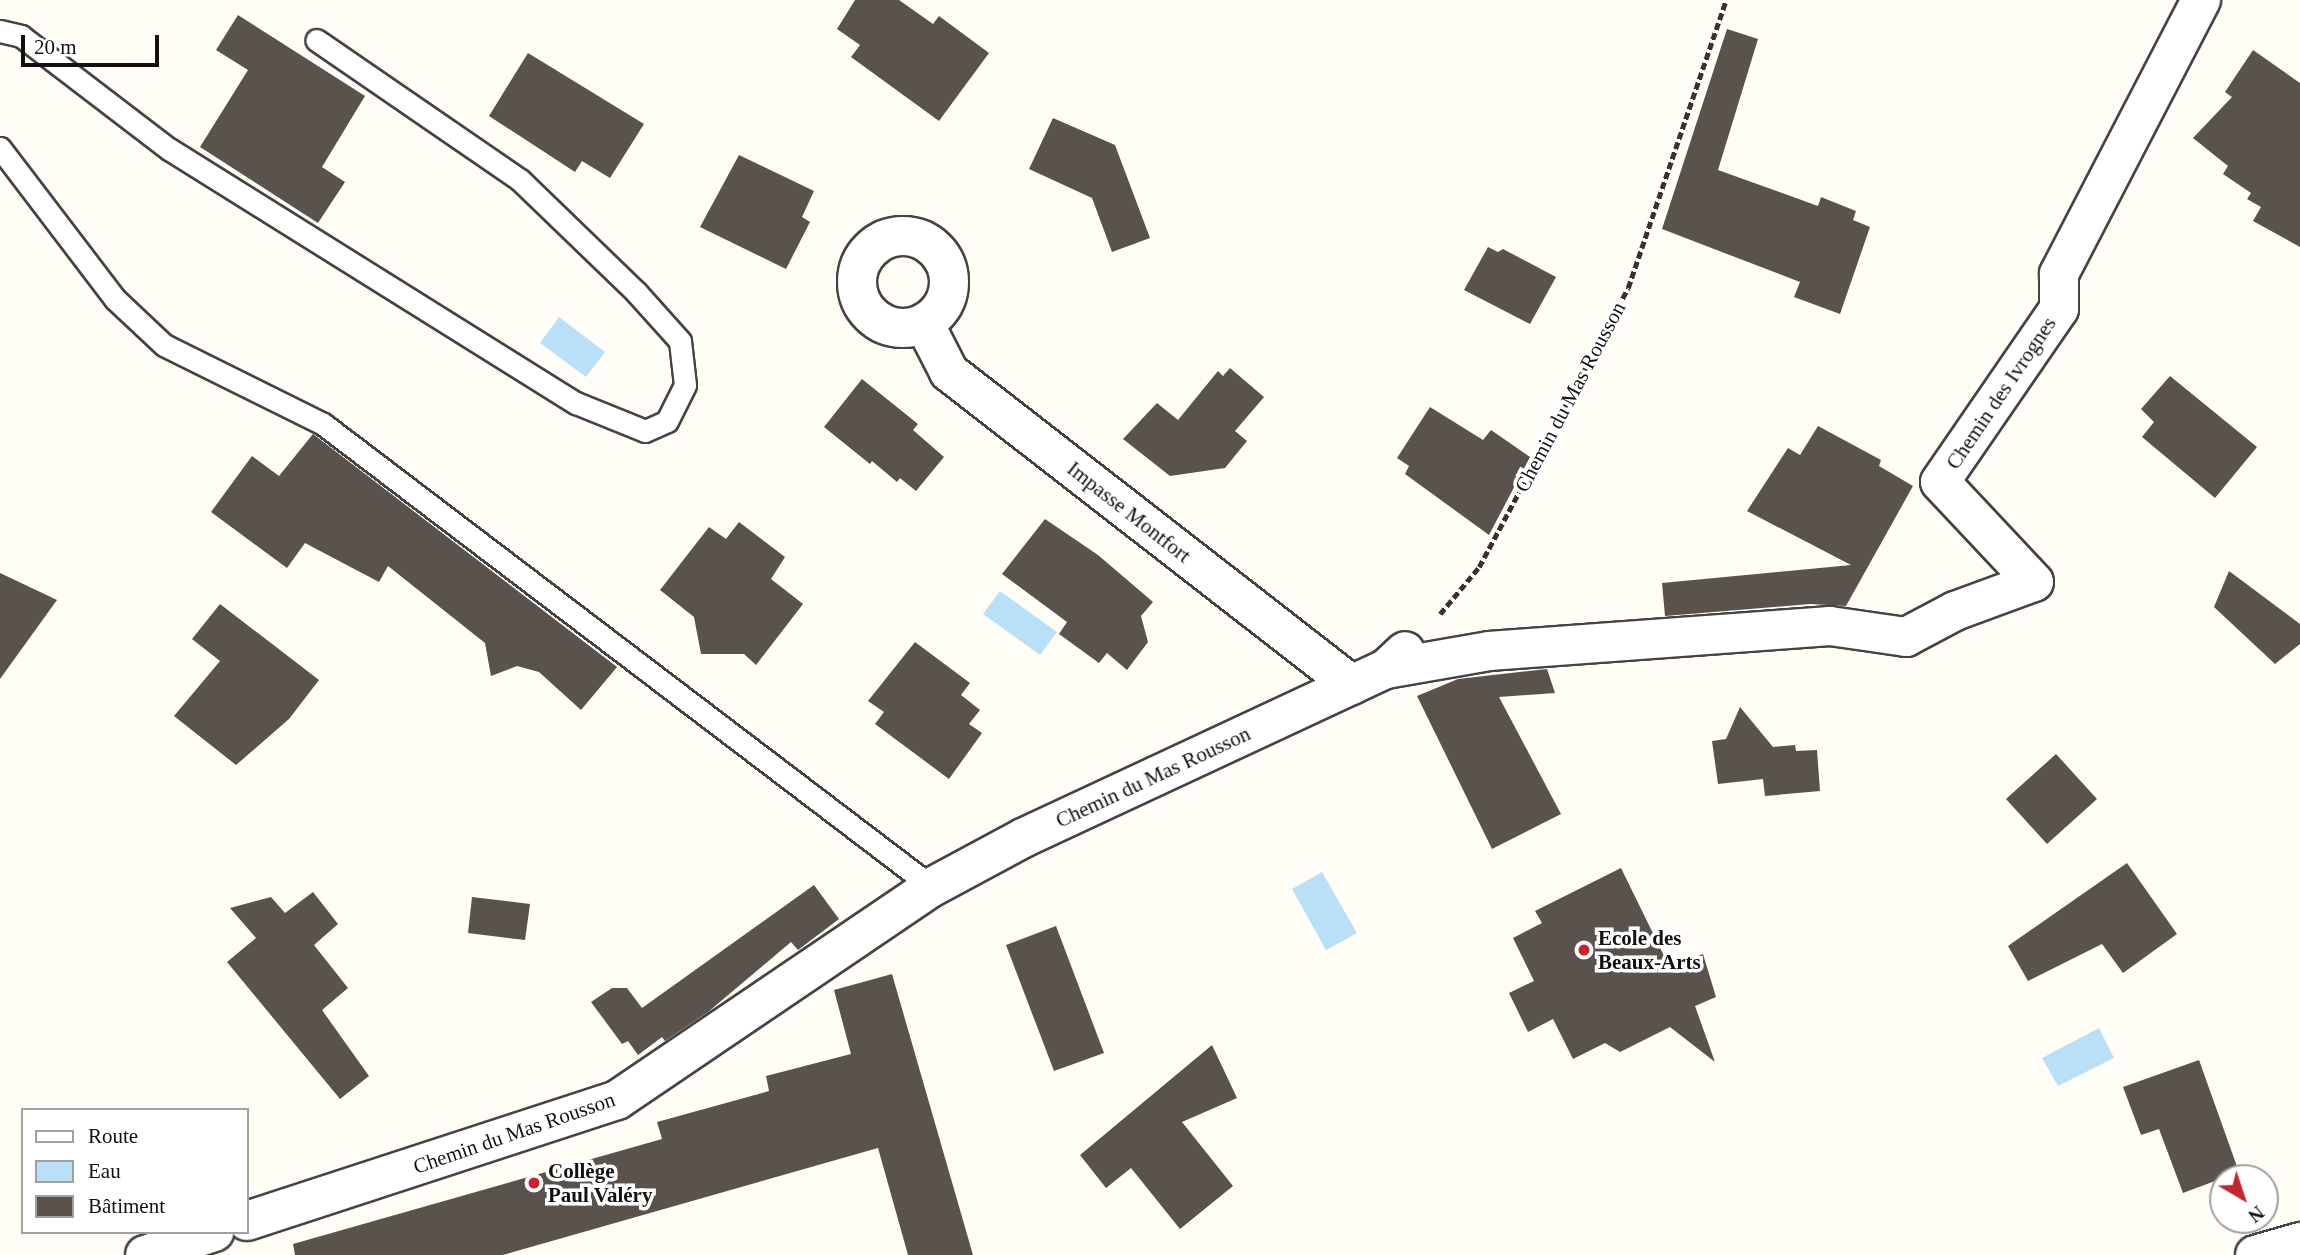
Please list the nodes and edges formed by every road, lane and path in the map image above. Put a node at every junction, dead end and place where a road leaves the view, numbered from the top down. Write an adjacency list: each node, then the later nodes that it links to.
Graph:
1 (1726, 0): 7 (path, Chemin du Mas Rousson)
2 (2201, 0): 8 (street, Chemin des Ivrognes)
3 (0, 31): 4 (lane)
4 (316, 40)
5 (0, 148): 9 (lane)
6 (926, 325): 8 (street, Impasse Montfort)
7 (1419, 638): 8 (street, Chemin du Mas Rousson)
8 (1369, 677): 9 (street, Chemin du Mas Rousson)
9 (932, 887): 10 (street, Chemin du Mas Rousson)
10 (248, 1222)
11 (208, 1234): 13 (street)
12 (2300, 1242): 14 (street)
13 (145, 1255)
14 (2255, 1255)

